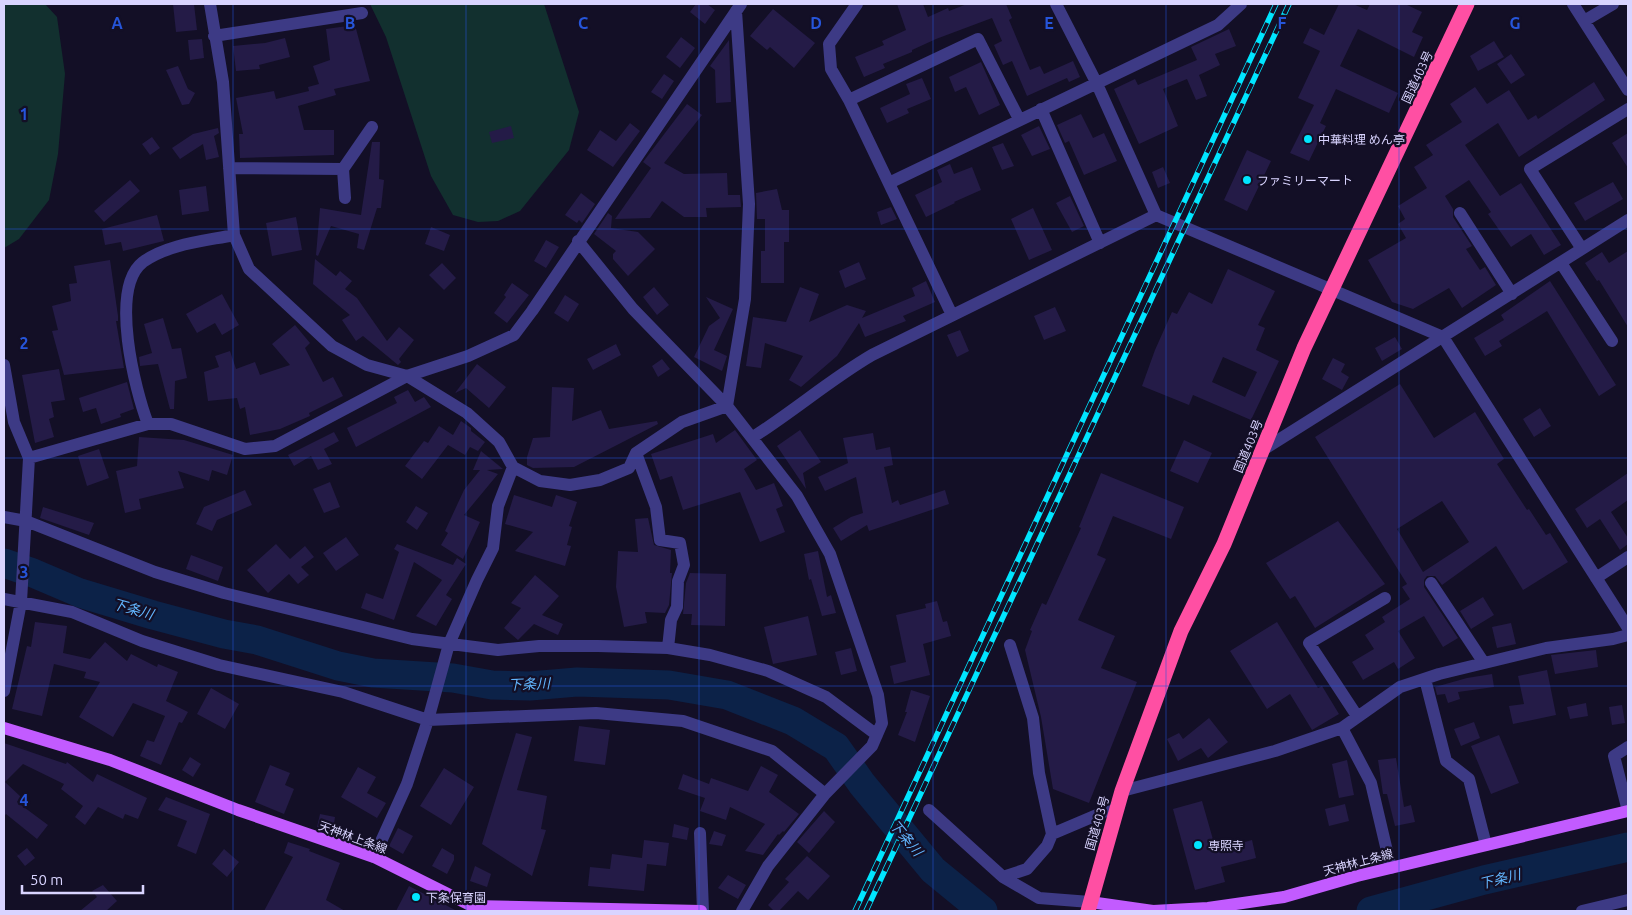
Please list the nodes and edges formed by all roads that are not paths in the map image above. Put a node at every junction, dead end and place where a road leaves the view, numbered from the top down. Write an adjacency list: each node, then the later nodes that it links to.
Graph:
1 (210, 4): 11 (street)
2 (857, 4): 14 (street)
3 (1056, 4): 12 (street)
4 (1241, 4): 12 (street)
5 (1467, 4): 31 (highway, 国道403号)
6 (1573, 4): 10 (street)
7 (1613, 4): 10 (street)
8 (738, 7): 27 (street); 38 (street)
9 (362, 13): 11 (street)
10 (1584, 21): 13 (street)
11 (214, 36): 19 (street)
12 (1097, 84): 15 (street); 24 (street)
13 (1628, 90)
14 (849, 100): 17 (street); 21 (street)
15 (1041, 109): 17 (street); 28 (street)
16 (1628, 109): 29 (street)
17 (1019, 119): 21 (street)
18 (372, 127): 20 (street)
19 (229, 168): 20 (street); 26 (street)
20 (343, 169): 22 (street)
21 (889, 183): 33 (street)
22 (345, 198)
23 (1460, 213): 32 (street)
24 (1156, 215): 28 (street); 31 (street)
25 (1628, 220): 29 (street)
26 (234, 235): 37 (street); 39 (street)
27 (578, 241): 37 (street); 38 (street)
28 (1100, 243): 33 (street)
29 (1582, 249): 30 (street)
30 (1561, 263): 32 (street); 35 (street)
31 (1331, 291): 34 (street); 41 (highway, 国道403号)
32 (1512, 294): 34 (street)
33 (952, 315): 40 (street)
34 (1443, 337): 41 (street); 48 (street)
35 (1612, 341)
36 (4, 365): 43 (street)
37 (407, 376): 39 (street); 44 (street)
38 (727, 406): 40 (street); 42 (street)
39 (148, 424): 43 (street)
40 (753, 437): 65 (street)
41 (1261, 451): 68 (highway, 国道403号)
42 (636, 453): 44 (street); 57 (street)
43 (29, 458): 46 (street)
44 (513, 467): 55 (street)
45 (4, 517): 46 (street)
46 (26, 521): 52 (street); 55 (street)
47 (1628, 557): 48 (street)
48 (1596, 578): 53 (street)
49 (1431, 582): 58 (street)
50 (1385, 598): 61 (street)
51 (4, 599): 52 (street)
52 (21, 602): 60 (street); 62 (street)
53 (1628, 628)
54 (1628, 635): 58 (street)
55 (450, 644): 57 (street); 62 (street)
56 (1010, 645): 72 (street)
57 (668, 648): 65 (street)
58 (1484, 663): 59 (street)
59 (1425, 679): 61 (street); 73 (street)
60 (4, 691)
61 (1357, 716): 64 (street)
62 (428, 720): 67 (street); 74 (street)
63 (4, 728): 74 (main road, 天神林上条線)
64 (1342, 728): 68 (street); 75 (street)
65 (875, 740): 67 (street)
66 (1628, 747): 70 (street)
67 (825, 794): 82 (street)
68 (1120, 798): 72 (street); 78 (highway, 国道403号)
69 (930, 810): 76 (street)
70 (1628, 811): 73 (main road, 天神林上条線)
71 (700, 834): 81 (street)
72 (1052, 834): 76 (street)
73 (1486, 845): 75 (main road, 天神林上条線)
74 (374, 857): 79 (main road, 天神林上条線)
75 (1391, 868): 78 (main road, 天神林上条線)
76 (1003, 877): 78 (street)
77 (1628, 900): 83 (street)
78 (1089, 907)
79 (471, 909): 80 (main road, 天神林上条線)
80 (698, 911): 81 (main road, 天神林上条線)
81 (702, 911)
82 (742, 911)
83 (1582, 911)

